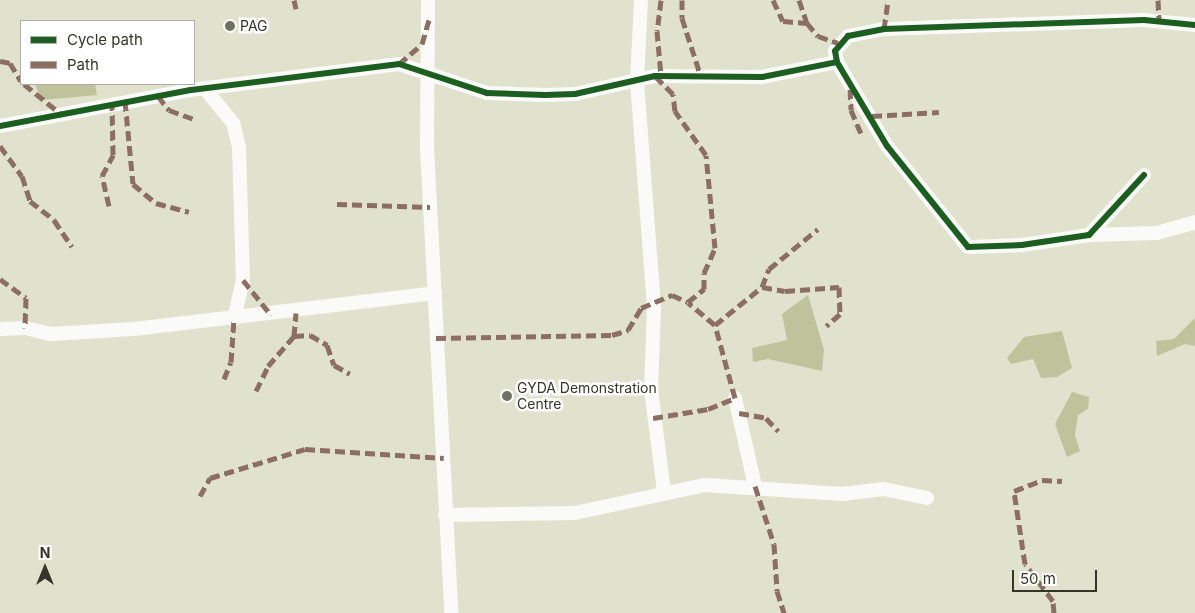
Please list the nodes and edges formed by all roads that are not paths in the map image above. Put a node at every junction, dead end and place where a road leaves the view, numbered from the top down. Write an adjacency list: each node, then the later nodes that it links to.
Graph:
1 (428, 0): 5 (street)
2 (641, 0): 6 (street)
3 (1195, 25): 4 (street)
4 (837, 62): 6 (street); 11 (street)
5 (428, 73): 6 (street); 7 (street); 12 (street)
6 (637, 81): 17 (street)
7 (205, 89): 8 (street); 13 (street)
8 (0, 126)
9 (1144, 175): 11 (street)
10 (1195, 222): 11 (street)
11 (1089, 235)
12 (435, 293): 13 (street); 19 (street)
13 (234, 319): 14 (street)
14 (0, 329)
15 (735, 398): 16 (street)
16 (755, 486): 17 (street); 18 (street)
17 (664, 491): 19 (street)
18 (927, 498)
19 (445, 515): 20 (street)
20 (451, 613)

